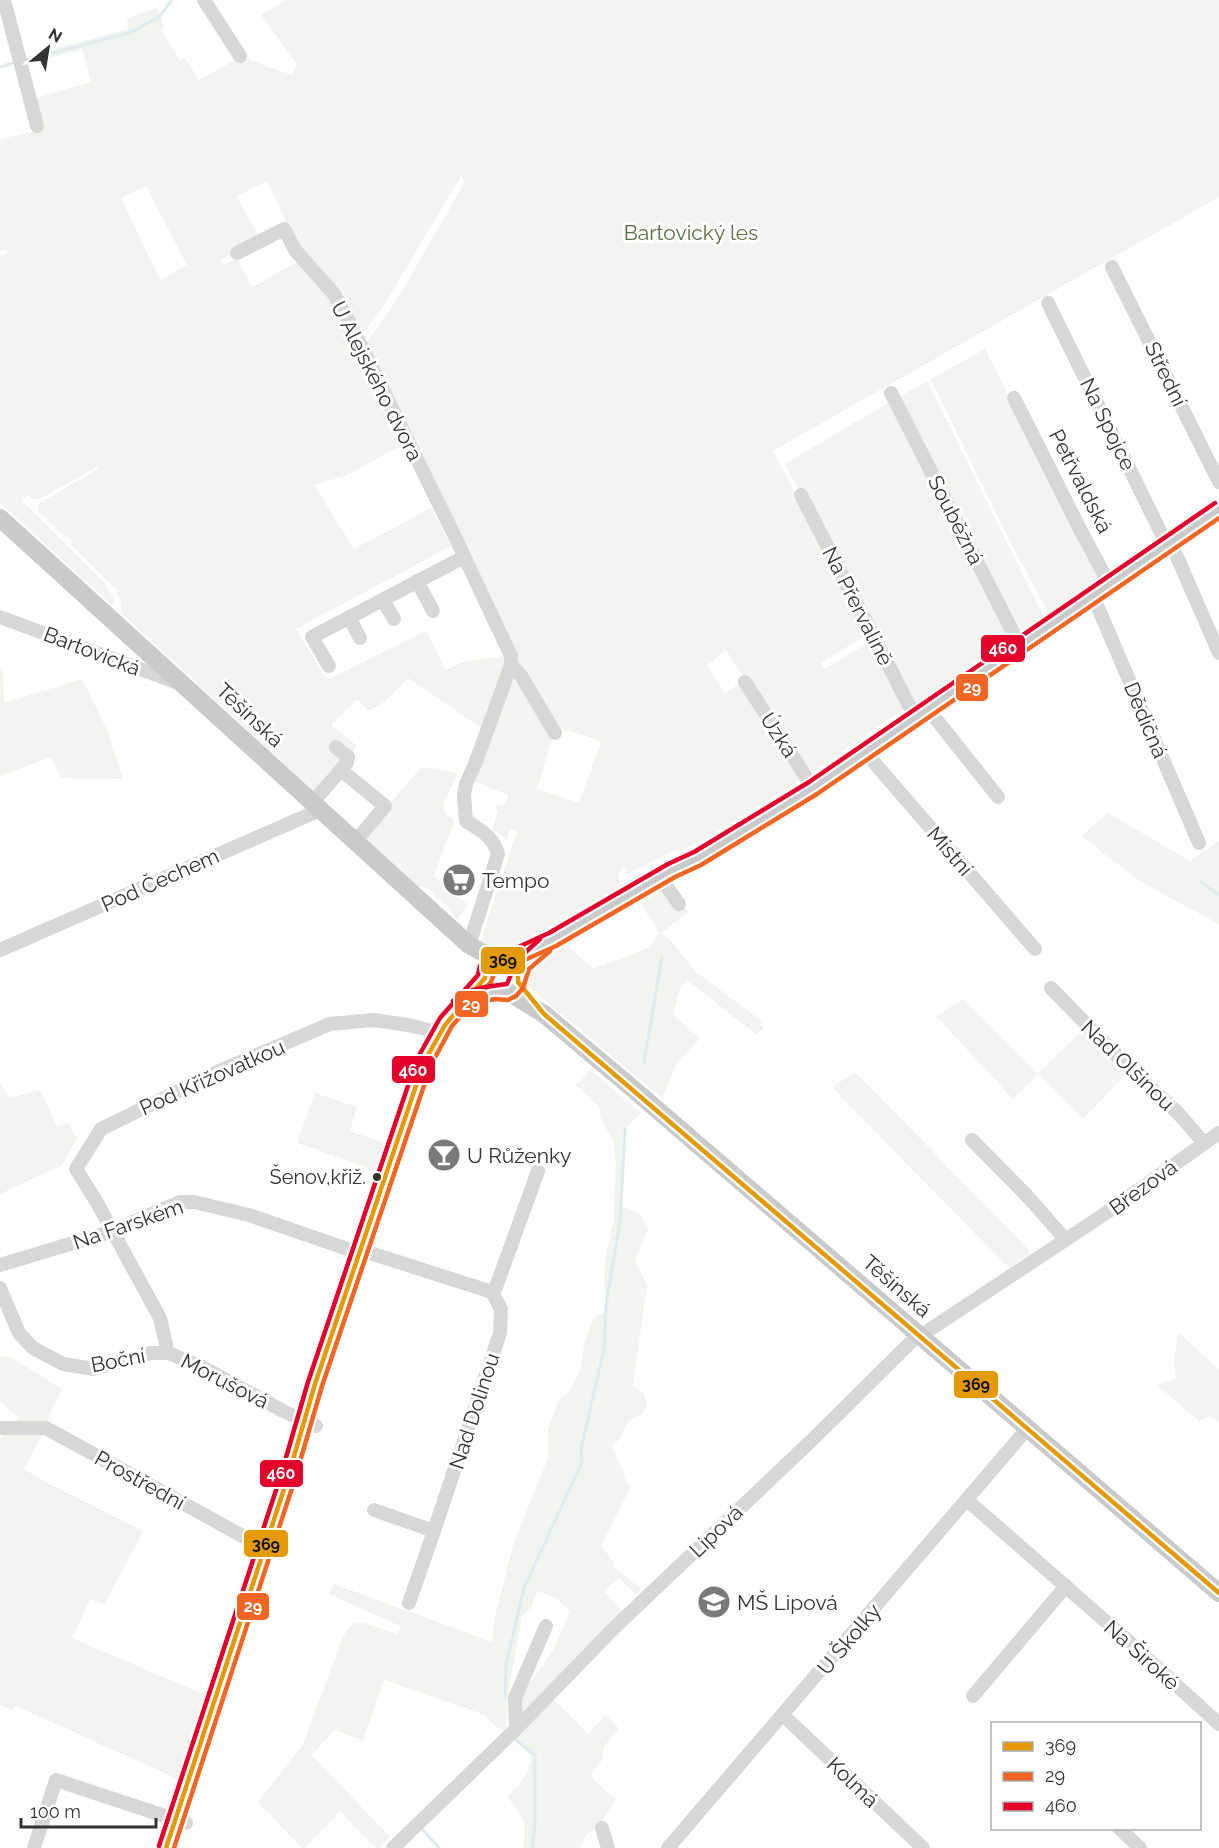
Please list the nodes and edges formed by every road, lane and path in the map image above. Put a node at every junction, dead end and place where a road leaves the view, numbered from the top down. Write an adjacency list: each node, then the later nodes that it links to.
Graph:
1 (4, 0): 4 (street)
2 (204, 0): 3 (street)
3 (240, 56)
4 (37, 126)
5 (237, 253): 15 (street, U Alejského dvora)
6 (1112, 267): 10 (street, Střední)
7 (1048, 303): 14 (street, Na Spojce)
8 (891, 393): 25 (street, Souběžná)
9 (1014, 398): 17 (street, Petřvaldská)
10 (1219, 482)
11 (801, 495): 31 (street, Na Přervalině)
12 (1219, 509): 14 (main road)
13 (0, 518): 30 (main road, Těšínská)
14 (1169, 544): 17 (main road); 26 (street, Na Spojce)
15 (464, 557): 16 (street); 27 (street, U Alejského dvora)
16 (417, 581): 19 (street); 20 (street)
17 (1110, 585): 18 (main road)
18 (1093, 596): 25 (main road); 40 (street, Dědičná)
19 (382, 600): 22 (street); 23 (street)
20 (433, 610)
21 (0, 616): 30 (street, Bartovická)
22 (349, 617): 24 (street); 28 (street)
23 (394, 619)
24 (360, 638)
25 (1020, 646): 31 (main road)
26 (1219, 652)
27 (511, 665): 32 (street, U Alejského dvora); 43 (street)
28 (329, 666)
29 (745, 682): 36 (street, Úzká)
30 (184, 685): 38 (main road, Těšínská)
31 (921, 713): 34 (main road); 37 (street)
32 (555, 732)
33 (336, 747): 35 (street)
34 (865, 752): 36 (main road); 44 (street, Místní)
35 (341, 770): 38 (street); 39 (street)
36 (813, 788): 41 (main road)
37 (998, 797)
38 (316, 807): 39 (main road, Těšínská); 45 (street, Pod Čechem)
39 (355, 842): 43 (main road, Těšínská)
40 (1199, 843)
41 (660, 877): 42 (street); 46 (main road)
42 (679, 904)
43 (469, 945): 46 (main road, Těšínská)
44 (1035, 949)
45 (0, 950)
46 (502, 976): 48 (main road); 59 (main road, Těšínská)
47 (1051, 988): 51 (street, Nad Olšinou)
48 (441, 1033): 53 (street, Pod Křižovatkou); 55 (main road)
49 (1219, 1133): 51 (street, Březová)
50 (972, 1140): 54 (street)
51 (1204, 1143): 54 (street, Březová)
52 (538, 1172): 58 (street)
53 (113, 1231): 55 (street, Na Farském); 56 (street, Na Farském); 60 (street, Morušová)
54 (1065, 1239): 59 (street, Březová)
55 (365, 1253): 58 (street, Na Farském); 61 (main road)
56 (0, 1265)
57 (0, 1288): 60 (street, Boční)
58 (492, 1292): 66 (street, Nad Dolinou)
59 (920, 1336): 63 (main road, Těšínská); 75 (street, Lipová)
60 (168, 1353): 61 (street, Morušová)
61 (310, 1424): 67 (main road)
62 (0, 1428): 67 (street, Prostřední)
63 (1027, 1429): 64 (street, U Školky); 69 (main road, Těšínská)
64 (967, 1500): 68 (street, Na Široké); 73 (street, U Školky)
65 (374, 1510): 66 (street)
66 (434, 1531): 70 (street, Nad Dolinou)
67 (270, 1550): 76 (main road)
68 (1066, 1586): 72 (street); 74 (street, Na Široké)
69 (1219, 1593)
70 (410, 1603)
71 (546, 1626): 75 (street)
72 (973, 1695)
73 (783, 1715): 84 (street, U Školky); 85 (street, Kolmá)
74 (1219, 1724)
75 (516, 1730): 82 (street, Lipová)
76 (181, 1821): 79 (street); 80 (main road); 81 (main road)
77 (602, 1828): 83 (street)
78 (1121, 1830): 86 (street)
79 (34, 1848)
80 (166, 1848)
81 (178, 1848)
82 (393, 1848)
83 (608, 1848)
84 (668, 1848)
85 (923, 1848)
86 (1140, 1848)

